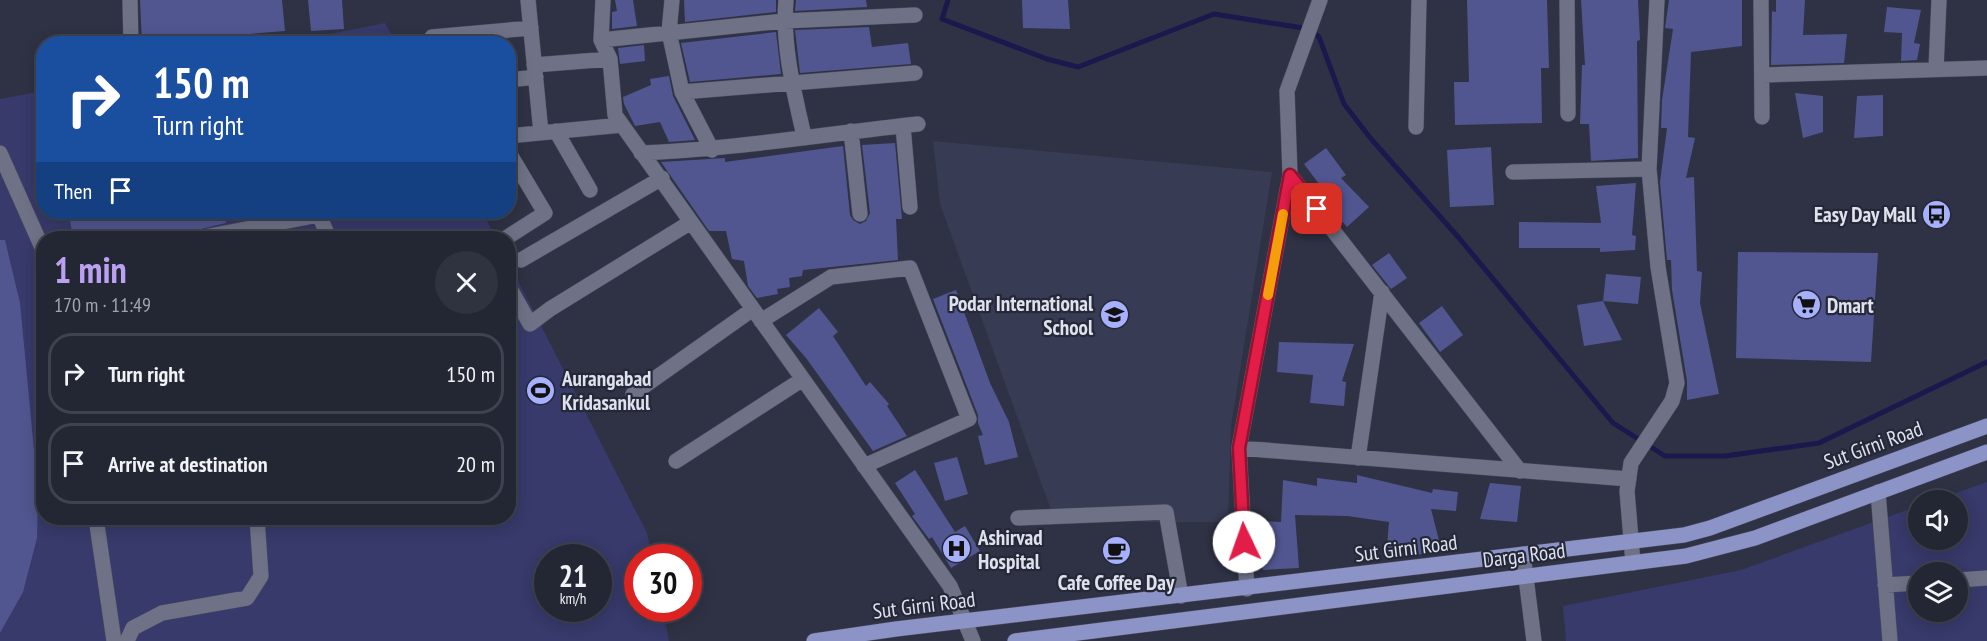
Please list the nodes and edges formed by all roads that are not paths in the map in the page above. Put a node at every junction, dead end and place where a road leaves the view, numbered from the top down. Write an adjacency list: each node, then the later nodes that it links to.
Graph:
1 (130, 0): 16 (street)
2 (528, 0): 14 (street)
3 (603, 0): 18 (street)
4 (672, 0): 15 (street)
5 (786, 0): 13 (street)
6 (1419, 0): 31 (street)
7 (1567, 0): 28 (street)
8 (1657, 0): 41 (street)
9 (1761, 0): 24 (street)
10 (1939, 0): 21 (street)
11 (1318, 7): 43 (street)
12 (915, 15): 13 (street)
13 (784, 21): 15 (street); 26 (street)
14 (531, 28): 17 (street); 22 (street)
15 (669, 32): 18 (street); 27 (street)
16 (131, 36)
17 (443, 36)
18 (601, 40): 19 (street)
19 (610, 59): 22 (street); 30 (street)
20 (1987, 68): 21 (street)
21 (1936, 69): 24 (street)
22 (535, 71): 25 (street); 34 (street)
23 (915, 73): 26 (street)
24 (1762, 75): 29 (street)
25 (516, 77)
26 (792, 84): 27 (street); 36 (street)
27 (682, 92): 37 (street)
28 (1568, 114)
29 (1762, 117)
30 (622, 125): 32 (street); 39 (street)
31 (1416, 126)
32 (556, 131): 34 (street); 45 (street)
33 (851, 131): 36 (street); 46 (street); 47 (street)
34 (541, 133): 35 (street)
35 (516, 135)
36 (804, 136): 37 (street)
37 (712, 150): 39 (street)
38 (0, 153): 52 (street)
39 (641, 153): 44 (street)
40 (516, 164): 51 (street)
41 (1649, 169): 42 (street); 66 (street)
42 (1513, 172)
43 (1290, 175): 54 (street); 60 (street)
44 (662, 178): 49 (street); 53 (street)
45 (590, 190)
46 (910, 207)
47 (860, 214)
48 (298, 219): 50 (street)
49 (691, 222): 55 (street); 56 (street)
50 (236, 231)
51 (516, 232)
52 (36, 234)
53 (521, 260)
54 (1382, 292): 62 (street); 65 (street)
55 (516, 299)
56 (757, 315): 57 (street); 58 (street); 64 (street)
57 (803, 380): 63 (street); 64 (street)
58 (633, 394)
59 (1987, 426): 71 (main road, Sut Girni Road)
60 (1239, 448): 62 (street); 79 (street)
61 (1987, 452): 67 (main road, Darga Road)
62 (1358, 458): 65 (street)
63 (676, 460)
64 (864, 466): 81 (street)
65 (1520, 471): 66 (street)
66 (1629, 479): 71 (street)
67 (1878, 492): 73 (main road, Darga Road); 78 (street)
68 (1018, 518): 80 (street)
69 (97, 525): 82 (street)
70 (257, 525): 83 (street)
71 (1632, 541): 72 (main road, Sut Girni Road); 73 (street)
72 (1523, 554): 74 (street); 79 (main road, Sut Girni Road)
73 (1633, 563): 74 (main road, Darga Road)
74 (1526, 576): 86 (main road, Darga Road); 87 (street)
75 (1987, 578): 76 (street)
76 (1968, 579)
77 (1908, 584): 78 (street)
78 (1886, 585): 88 (street)
79 (1247, 589): 80 (main road, Sut Girni Road)
80 (1181, 596): 81 (main road, Sut Girni Road)
81 (964, 621): 84 (main road, Sut Girni Road); 85 (street)
82 (114, 641)
83 (127, 641)
84 (814, 641)
85 (973, 641)
86 (1015, 641)
87 (1534, 641)
88 (1890, 641)

